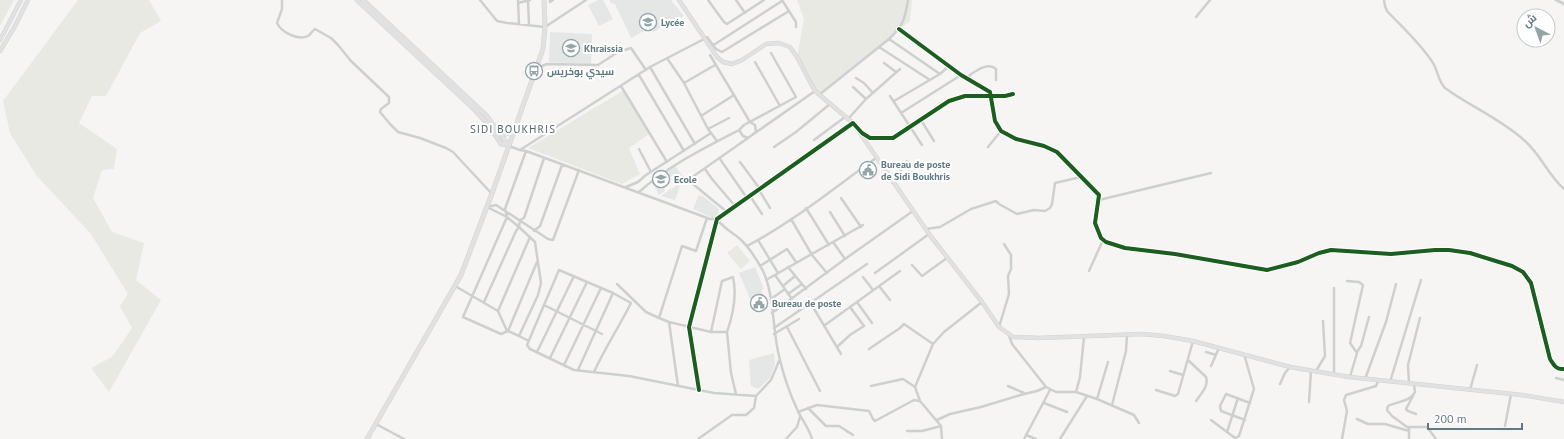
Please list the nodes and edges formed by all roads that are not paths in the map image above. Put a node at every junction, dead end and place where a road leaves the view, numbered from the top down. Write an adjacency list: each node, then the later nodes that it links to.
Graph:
1 (21, 0): 32 (main road)
2 (28, 0): 35 (main road)
3 (282, 0): 113 (street)
4 (357, 0): 89 (main road)
5 (363, 0): 81 (main road)
6 (480, 0): 24 (street)
7 (529, 0): 19 (street); 25 (street)
8 (544, 0): 26 (main road)
9 (586, 0): 26 (street)
10 (678, 0): 29 (main road)
11 (708, 0): 22 (street)
12 (736, 0): 22 (street)
13 (764, 0): 22 (street)
14 (908, 0): 28 (street)
15 (1210, 0): 23 (street)
16 (1384, 0): 111 (street)
17 (1556, 0): 20 (street)
18 (782, 1): 21 (street); 33 (street)
19 (518, 2): 24 (street)
20 (1564, 4)
21 (789, 11): 27 (street); 33 (street)
22 (745, 13)
23 (1196, 17)
24 (519, 24): 25 (street)
25 (529, 25): 26 (street)
26 (545, 27): 44 (main road)
27 (796, 27)
28 (899, 29): 31 (street); 42 (street)
29 (703, 34): 30 (main road); 33 (street)
30 (706, 38): 33 (main road); 38 (street)
31 (889, 39): 34 (street); 49 (street)
32 (0, 40)
33 (712, 46): 58 (main road)
34 (879, 47): 53 (street); 62 (street)
35 (0, 51)
36 (771, 53): 68 (street)
37 (710, 55): 41 (street)
38 (667, 58): 43 (street); 55 (street)
39 (755, 62): 68 (street)
40 (884, 63): 47 (street)
41 (716, 65): 55 (street); 61 (street)
42 (949, 66): 49 (street); 50 (street)
43 (650, 67): 46 (street); 87 (street)
44 (537, 68): 46 (street); 79 (main road)
45 (900, 69): 47 (street)
46 (646, 70): 48 (street)
47 (896, 72): 59 (street)
48 (639, 74): 56 (street); 95 (street)
49 (940, 74): 53 (street)
50 (961, 75): 52 (street); 69 (street)
51 (856, 78): 59 (street)
52 (966, 78): 54 (street); 63 (street)
53 (930, 80): 66 (street)
54 (996, 80)
55 (684, 84): 70 (street)
56 (621, 86): 93 (street); 100 (street)
57 (853, 88): 65 (street)
58 (815, 91): 62 (main road); 83 (street)
59 (873, 93): 65 (street)
60 (1013, 94): 63 (street)
61 (734, 95): 70 (street); 74 (street)
62 (819, 95): 67 (main road)
63 (991, 95): 73 (street); 80 (street)
64 (890, 96): 66 (street)
65 (866, 99): 72 (street)
66 (894, 101): 69 (street)
67 (830, 104): 72 (main road); 90 (street)
68 (780, 106): 74 (street)
69 (901, 113): 76 (street)
70 (701, 116): 77 (street)
71 (729, 118): 77 (street)
72 (846, 118): 75 (main road); 84 (street)
73 (921, 120): 76 (street); 85 (street)
74 (750, 122): 78 (street); 83 (street)
75 (853, 123): 76 (street); 97 (main road); 110 (street)
76 (911, 127): 88 (street)
77 (708, 129): 82 (street)
78 (739, 130): 83 (street); 86 (street)
79 (513, 131): 81 (main road); 89 (main road)
80 (1001, 131): 91 (street); 107 (street)
81 (499, 133): 89 (main road)
82 (711, 133): 86 (street); 87 (street)
83 (748, 138): 98 (street)
84 (814, 140)
85 (934, 141)
86 (717, 142): 112 (street)
87 (695, 144): 95 (street)
88 (922, 145)
89 (508, 146): 93 (street); 113 (main road)
90 (774, 147)
91 (988, 147)
92 (639, 149): 105 (street)
93 (520, 150): 94 (street)
94 (526, 150): 96 (street); 121 (street)
95 (684, 151): 100 (street)
96 (544, 158): 102 (street); 130 (street)
97 (876, 158): 108 (main road); 120 (street)
98 (720, 159): 103 (street); 114 (street)
99 (907, 161): 108 (street)
100 (667, 162): 105 (street)
101 (740, 162): 110 (street)
102 (562, 165): 104 (street); 133 (street)
103 (705, 169): 117 (street); 123 (street)
104 (579, 170): 109 (street); 133 (street)
105 (651, 172): 109 (street)
106 (1211, 173): 116 (street)
107 (1081, 177): 116 (street); 132 (street)
108 (892, 181): 122 (main road)
109 (626, 187): 112 (street)
110 (759, 189): 114 (street); 119 (street)
111 (1564, 189)
112 (639, 192): 127 (street)
113 (492, 194): 118 (main road)
114 (748, 197): 117 (street); 125 (street)
115 (841, 198): 135 (street)
116 (1099, 200): 138 (street)
117 (735, 206): 123 (street)
118 (487, 207): 121 (street); 126 (street); 168 (main road)
119 (770, 208)
120 (806, 208): 129 (street); 140 (street)
121 (505, 209): 126 (street); 130 (street)
122 (913, 211): 132 (main road); 145 (street)
123 (727, 212): 128 (street)
124 (830, 212): 135 (street)
125 (762, 214)
126 (507, 217): 131 (street); 178 (street)
127 (707, 218): 128 (street); 193 (street)
128 (717, 219): 142 (street); 201 (street)
129 (791, 219): 137 (street); 143 (street)
130 (520, 220): 131 (street); 133 (street)
131 (519, 226): 136 (street); 182 (street)
132 (925, 229): 134 (main road)
133 (534, 231)
134 (929, 234): 144 (main road); 156 (street)
135 (846, 236): 139 (street)
136 (530, 238): 147 (street); 188 (street)
137 (758, 240): 142 (street); 146 (street)
138 (1103, 240): 154 (street); 235 (street)
139 (833, 242): 140 (street); 145 (street)
140 (829, 244): 143 (street)
141 (1004, 244): 203 (street)
142 (746, 246): 151 (street)
143 (812, 255): 148 (street); 155 (street)
144 (946, 258): 150 (street); 185 (main road)
145 (845, 259): 155 (street)
146 (770, 260): 148 (street); 151 (street); 157 (street)
147 (538, 261): 205 (street); 213 (street)
148 (796, 262): 152 (street)
149 (867, 264): 183 (street)
150 (912, 265)
151 (760, 266): 161 (street)
152 (788, 267): 157 (street); 159 (street)
153 (900, 271): 170 (street)
154 (1089, 271)
155 (827, 273): 174 (street)
156 (875, 273)
157 (777, 274): 161 (street); 169 (street)
158 (574, 276): 164 (street); 186 (street); 189 (street)
159 (795, 276): 166 (street); 169 (street)
160 (862, 277): 175 (street)
161 (766, 280): 179 (street)
162 (1347, 280): 223 (street)
163 (1421, 280): 247 (street)
164 (587, 282): 171 (street); 191 (street)
165 (617, 284): 193 (street)
166 (802, 284): 174 (street); 177 (street)
167 (1396, 284): 244 (street)
168 (455, 286): 178 (street); 287 (main road)
169 (783, 286): 173 (street)
170 (879, 286): 175 (street); 181 (street)
171 (600, 288): 176 (street); 199 (street)
172 (1334, 288): 241 (street)
173 (785, 289): 177 (street); 179 (street)
174 (806, 289): 180 (street)
175 (873, 290): 184 (street)
176 (613, 294): 206 (street); 239 (street)
177 (788, 294): 180 (street)
178 (472, 296): 182 (street); 205 (street)
179 (771, 299): 190 (street)
180 (792, 299): 190 (street)
181 (890, 300)
182 (484, 302): 188 (street)
183 (810, 302): 200 (street); 204 (street)
184 (857, 302): 187 (street); 198 (street)
185 (982, 302): 203 (main road); 217 (street)
186 (544, 305): 189 (street); 215 (street)
187 (850, 307): 200 (street); 218 (street)
188 (498, 311): 205 (street)
189 (557, 311): 191 (street); 221 (street)
190 (772, 314): 204 (street)
191 (570, 317): 199 (street); 227 (street)
192 (1369, 317): 223 (street)
193 (659, 318): 197 (street)
194 (1420, 318): 249 (street)
195 (799, 319): 202 (street)
196 (1323, 321): 238 (street)
197 (670, 322): 201 (street); 251 (street)
198 (872, 323)
199 (583, 324): 206 (street); 231 (street)
200 (825, 325): 218 (street)
201 (689, 327): 207 (street); 256 (street)
202 (786, 327): 210 (street); 260 (street)
203 (999, 327): 211 (main road)
204 (774, 328): 210 (street)
205 (508, 331): 213 (street)
206 (596, 331): 209 (street); 236 (street)
207 (710, 332): 208 (street); 208 (street)
208 (727, 332): 262 (street)
209 (602, 334)
210 (774, 334): 228 (street)
211 (1009, 334): 214 (main road); 255 (street)
212 (1128, 334): 214 (main road); 216 (main road); 276 (street)
213 (519, 336): 215 (street)
214 (1084, 337): 261 (street)
215 (528, 341): 221 (street)
216 (1193, 341): 219 (main road); 229 (street)
217 (933, 344): 220 (street); 254 (street)
218 (837, 347): 224 (street)
219 (1219, 348): 225 (main road); 226 (street)
220 (869, 349)
221 (536, 352): 227 (street)
222 (1206, 352): 226 (street)
223 (1357, 353): 242 (street)
224 (841, 354)
225 (1244, 354): 234 (main road); 275 (street)
226 (1216, 355): 233 (street)
227 (550, 358): 231 (street)
228 (780, 360): 266 (street); 278 (street)
229 (1188, 360): 240 (street); 271 (street)
230 (1108, 362): 269 (street)
231 (564, 365): 236 (street)
232 (1477, 365): 259 (street)
233 (1211, 366)
234 (1290, 367): 238 (main road); 248 (street)
235 (1564, 369)
236 (578, 370): 239 (street)
237 (1170, 371): 240 (street)
238 (1313, 371): 241 (main road); 272 (street)
239 (594, 372): 251 (street)
240 (1183, 375): 258 (street)
241 (1334, 375): 242 (main road)
242 (1349, 377): 244 (main road)
243 (1556, 378): 245 (street)
244 (1365, 379): 246 (main road)
245 (1564, 380)
246 (1378, 381): 247 (main road); 306 (street)
247 (1389, 382): 249 (main road)
248 (1280, 384)
249 (1409, 384): 250 (main road)
250 (1414, 385): 259 (main road); 264 (street)
251 (678, 386): 256 (street)
252 (871, 386): 254 (street)
253 (1008, 386): 263 (street)
254 (915, 387): 270 (street)
255 (1046, 387): 257 (street); 263 (street)
256 (699, 390): 262 (street)
257 (1050, 390): 261 (street); 274 (street)
258 (1156, 390)
259 (1470, 390): 265 (main road)
260 (820, 391)
261 (1076, 392): 267 (street)
262 (736, 394): 266 (street)
263 (1024, 394): 284 (street)
264 (1414, 394): 280 (street); 291 (street)
265 (1511, 394): 273 (main road); 290 (street)
266 (756, 396): 299 (street)
267 (1087, 396): 269 (street); 305 (street)
268 (1238, 398): 275 (street); 281 (street); 281 (street)
269 (1097, 399): 276 (street)
270 (920, 401): 277 (street); 284 (street)
271 (1196, 401)
272 (1309, 402)
273 (1564, 402)
274 (1044, 403): 279 (street); 296 (street)
275 (1250, 403): 286 (street)
276 (1112, 405): 288 (street)
277 (808, 408): 278 (street); 295 (street)
278 (798, 412): 282 (street)
279 (1067, 412)
280 (1416, 414)
281 (1232, 415): 286 (street); 293 (street)
282 (800, 417): 300 (street); 301 (street)
283 (1357, 419): 294 (street)
284 (937, 420): 289 (street)
285 (1211, 420): 293 (street)
286 (1245, 420): 293 (street)
287 (375, 424): 297 (main road); 298 (street)
288 (1139, 424)
289 (941, 426): 292 (street); 302 (street)
290 (1504, 426)
291 (1409, 427): 294 (street); 308 (street)
292 (907, 431)
293 (1227, 432)
294 (1409, 432): 307 (street)
295 (853, 435)
296 (1026, 435): 303 (street); 304 (street)
297 (366, 439)
298 (404, 439)
299 (698, 439)
300 (786, 439)
301 (812, 439)
302 (942, 439)
303 (1024, 439)
304 (1036, 439)
305 (1060, 439)
306 (1342, 439)
307 (1409, 439)
308 (1436, 439)

